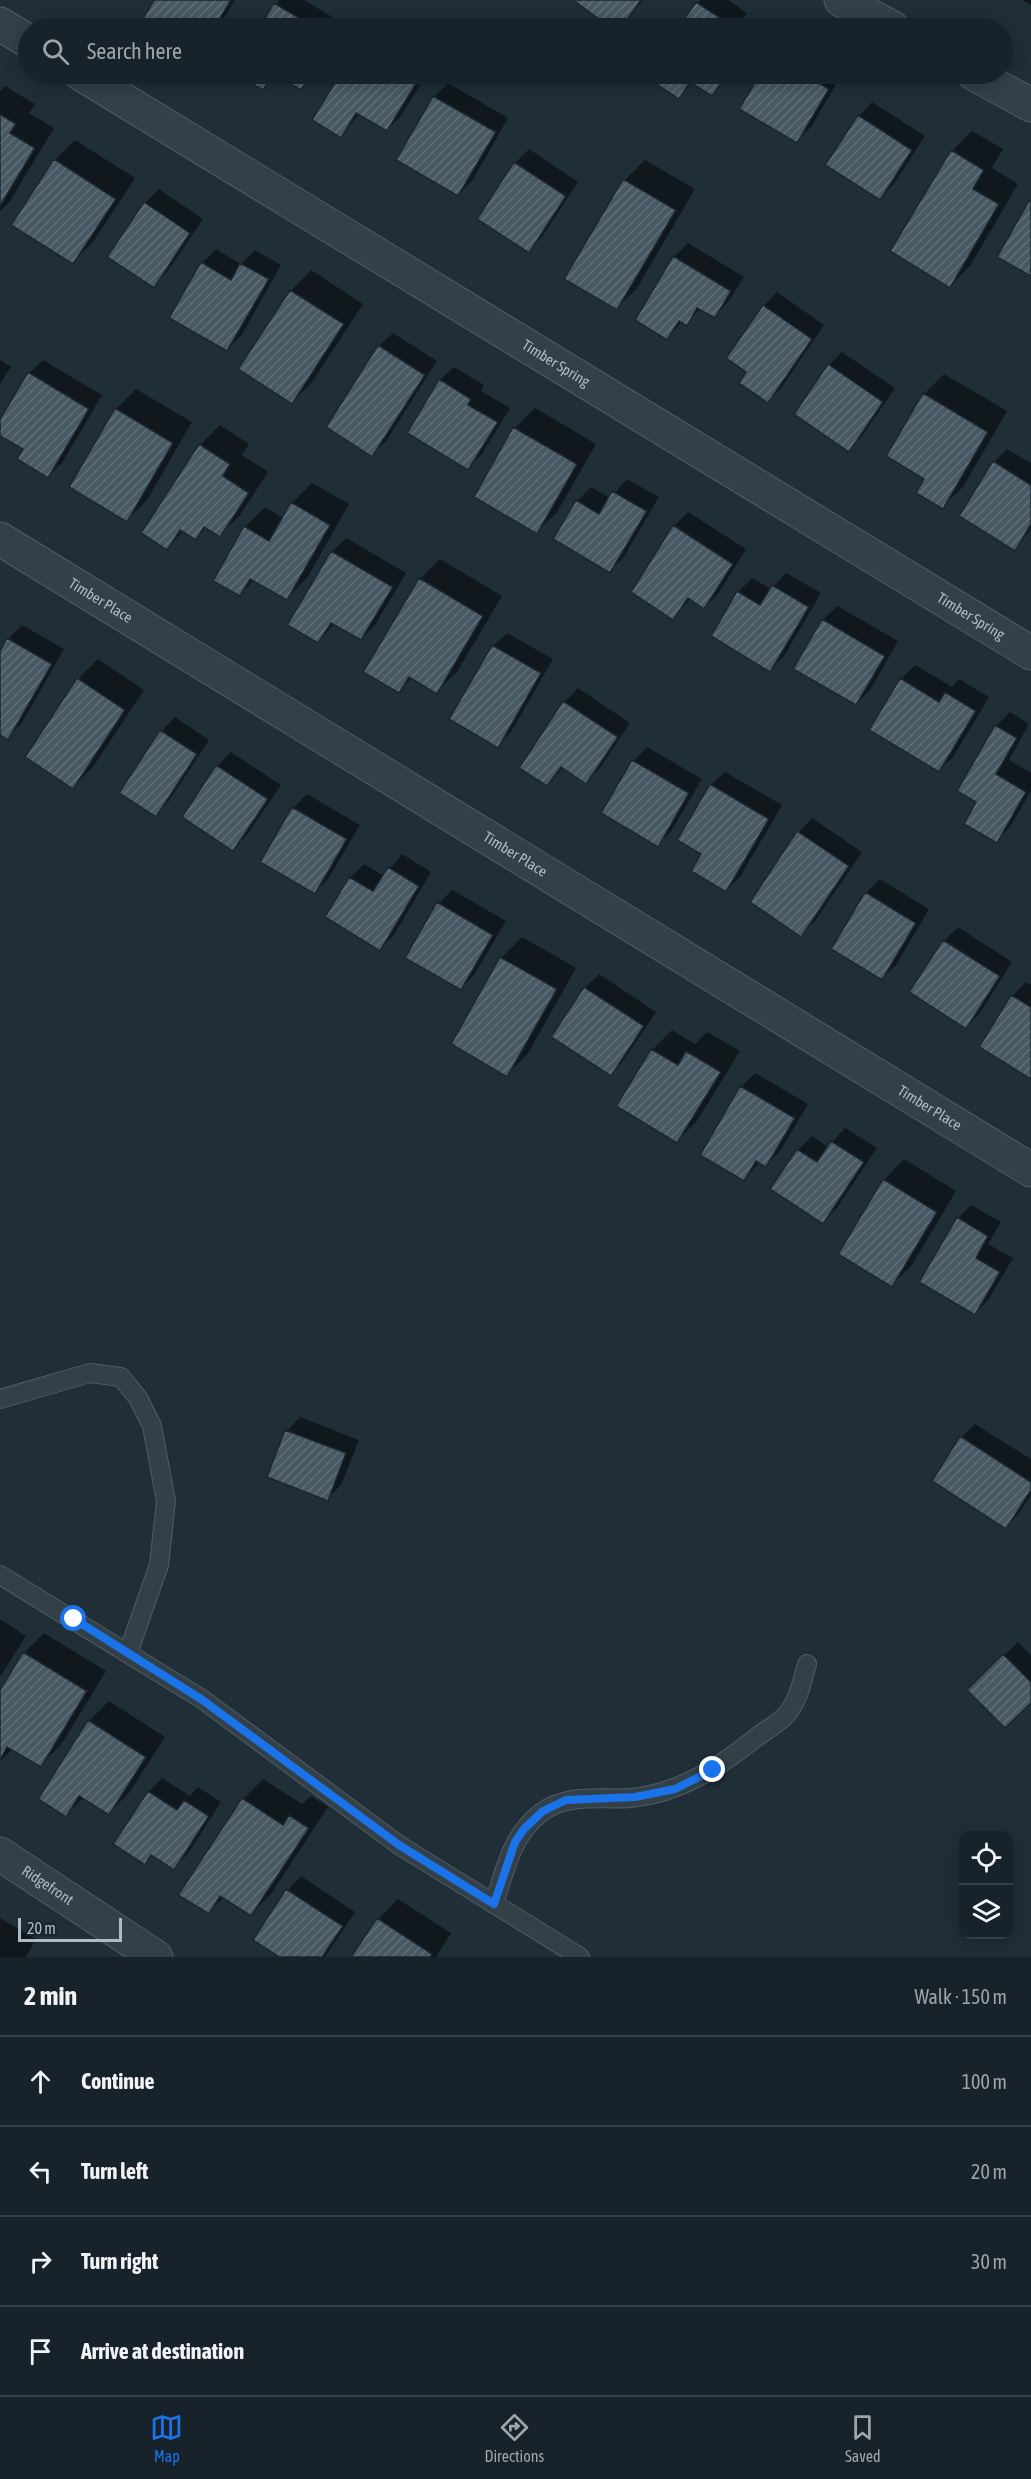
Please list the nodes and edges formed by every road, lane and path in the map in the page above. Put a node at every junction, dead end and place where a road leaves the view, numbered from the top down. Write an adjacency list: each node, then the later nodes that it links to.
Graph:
1 (841, 0): 2 (street)
2 (874, 18)
3 (0, 24): 4 (street)
4 (18, 35)
5 (97, 84): 9 (street, Timber Spring)
6 (992, 84): 7 (street)
7 (1031, 105)
8 (0, 539): 10 (street, Timber Place)
9 (1031, 653)
10 (1031, 1170)
11 (0, 1399): 13 (lane)
12 (0, 1575): 13 (lane)
13 (128, 1653): 16 (lane)
14 (807, 1664): 16 (lane)
15 (0, 1854): 17 (street, Ridgefront)
16 (494, 1904): 18 (lane)
17 (156, 1957)
18 (580, 1957)

